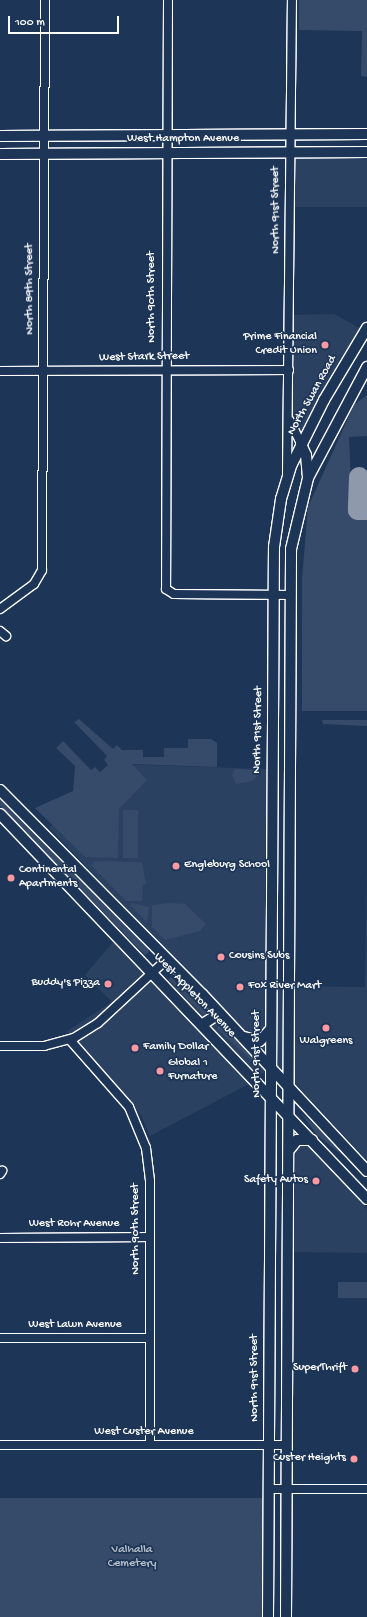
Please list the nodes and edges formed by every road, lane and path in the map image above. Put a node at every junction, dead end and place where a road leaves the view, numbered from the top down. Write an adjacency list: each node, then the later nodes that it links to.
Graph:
1 (45, 0): 8 (street, North 89th Street)
2 (168, 0): 4 (street, North 90th Street)
3 (292, 0): 5 (street, North 91st Street)
4 (166, 134): 5 (main road, West Hampton Avenue); 8 (main road, West Hampton Avenue); 11 (street, North 90th Street)
5 (290, 134): 6 (main road, West Hampton Avenue); 9 (street, North 91st Street)
6 (367, 134)
7 (0, 136): 8 (main road, West Hampton Avenue)
8 (43, 136): 13 (street, North 89th Street)
9 (290, 152): 10 (main road, West Hampton Avenue); 11 (main road, West Hampton Avenue); 17 (street, North 91st Street)
10 (367, 152)
11 (166, 153): 13 (main road, West Hampton Avenue); 16 (street, North 90th Street)
12 (0, 154): 13 (main road, West Hampton Avenue)
13 (43, 154): 19 (street, North 89th Street)
14 (367, 328): 21 (main road, North Swan Road)
15 (367, 367): 22 (main road)
16 (165, 369): 17 (street, West Stark Street); 19 (street, West Stark Street); 24 (street, North 90th Street)
17 (289, 370): 20 (street, North 91st Street)
18 (0, 371): 19 (street, West Stark Street)
19 (43, 371): 26 (street, North 89th Street)
20 (289, 420): 21 (street, North 91st Street); 23 (street, North 91st Street)
21 (301, 444): 22 (main road); 23 (main road, North Swan Road)
22 (308, 478): 25 (main road)
23 (287, 480): 24 (main road, North 91st Street)
24 (274, 595): 25 (street); 33 (main road, North 91st Street)
25 (290, 595): 38 (main road)
26 (0, 608)
27 (0, 790): 29 (main road, West Appleton Avenue)
28 (0, 814): 30 (main road, West Appleton Avenue)
29 (167, 960): 30 (street); 31 (main road, West Appleton Avenue)
30 (153, 972): 32 (main road, West Appleton Avenue); 35 (street)
31 (220, 1013): 32 (main road); 34 (main road, West Appleton Avenue)
32 (204, 1024): 39 (main road, West Appleton Avenue)
33 (270, 1030): 34 (main road); 37 (main road, North 91st Street)
34 (241, 1034): 37 (main road, West Appleton Avenue)
35 (70, 1040): 36 (street); 45 (street, North 90th Street)
36 (0, 1046)
37 (270, 1065): 38 (main road, West Appleton Avenue); 39 (main road, North 91st Street)
38 (290, 1088): 40 (main road); 43 (main road, West Appleton Avenue)
39 (271, 1094): 40 (main road, West Appleton Avenue); 51 (main road, North 91st Street)
40 (290, 1116): 41 (main road, West Appleton Avenue); 42 (main road)
41 (312, 1140): 42 (main road); 44 (main road, West Appleton Avenue)
42 (290, 1149): 52 (main road)
43 (367, 1171)
44 (367, 1199)
45 (148, 1237): 46 (street, West Rohr Avenue); 48 (street, North 90th Street)
46 (0, 1238)
47 (0, 1338): 48 (street, West Lawn Avenue)
48 (149, 1338): 50 (street, North 90th Street)
49 (0, 1445): 50 (street, West Custer Avenue)
50 (150, 1445): 51 (street, West Custer Avenue)
51 (269, 1445): 52 (street, West Custer Avenue); 53 (main road, North 91st Street)
52 (287, 1445): 54 (main road)
53 (269, 1489): 54 (street); 56 (main road, North 91st Street)
54 (287, 1489): 55 (street); 57 (main road)
55 (367, 1489)
56 (268, 1617)
57 (286, 1617)

